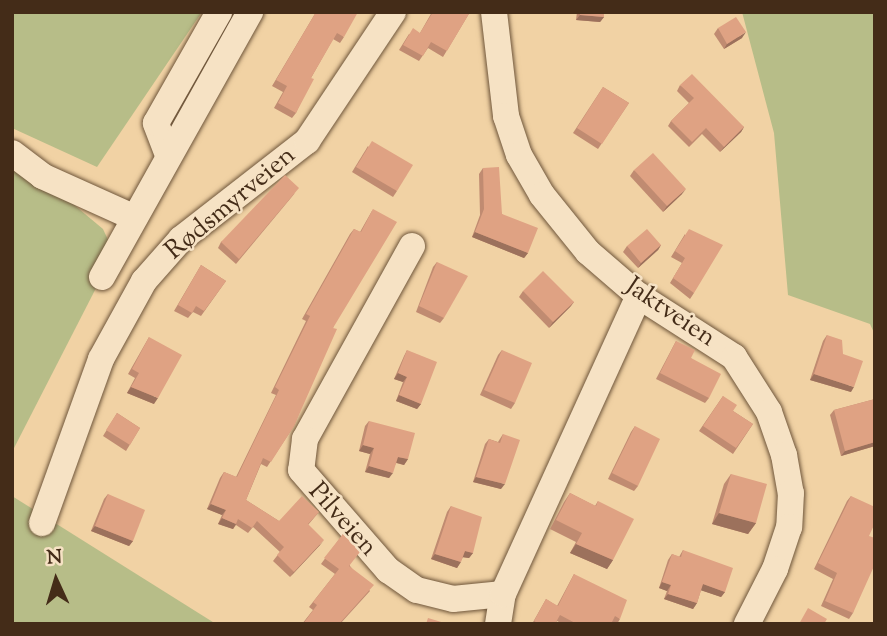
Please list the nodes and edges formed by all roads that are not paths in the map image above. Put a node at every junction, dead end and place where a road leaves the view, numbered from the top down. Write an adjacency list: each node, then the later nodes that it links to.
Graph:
1 (219, 12): 6 (street)
2 (250, 12): 6 (street)
3 (393, 12): 11 (street, Rødsmyrveien)
4 (494, 12): 10 (street, Jaktveien)
5 (12, 153): 7 (street)
6 (168, 155): 7 (street)
7 (133, 217): 9 (street)
8 (412, 246): 12 (street, Pilveien)
9 (102, 277)
10 (639, 296): 12 (street); 14 (street, Jaktveien)
11 (42, 523)
12 (503, 594): 13 (street)
13 (498, 624)
14 (747, 624)

